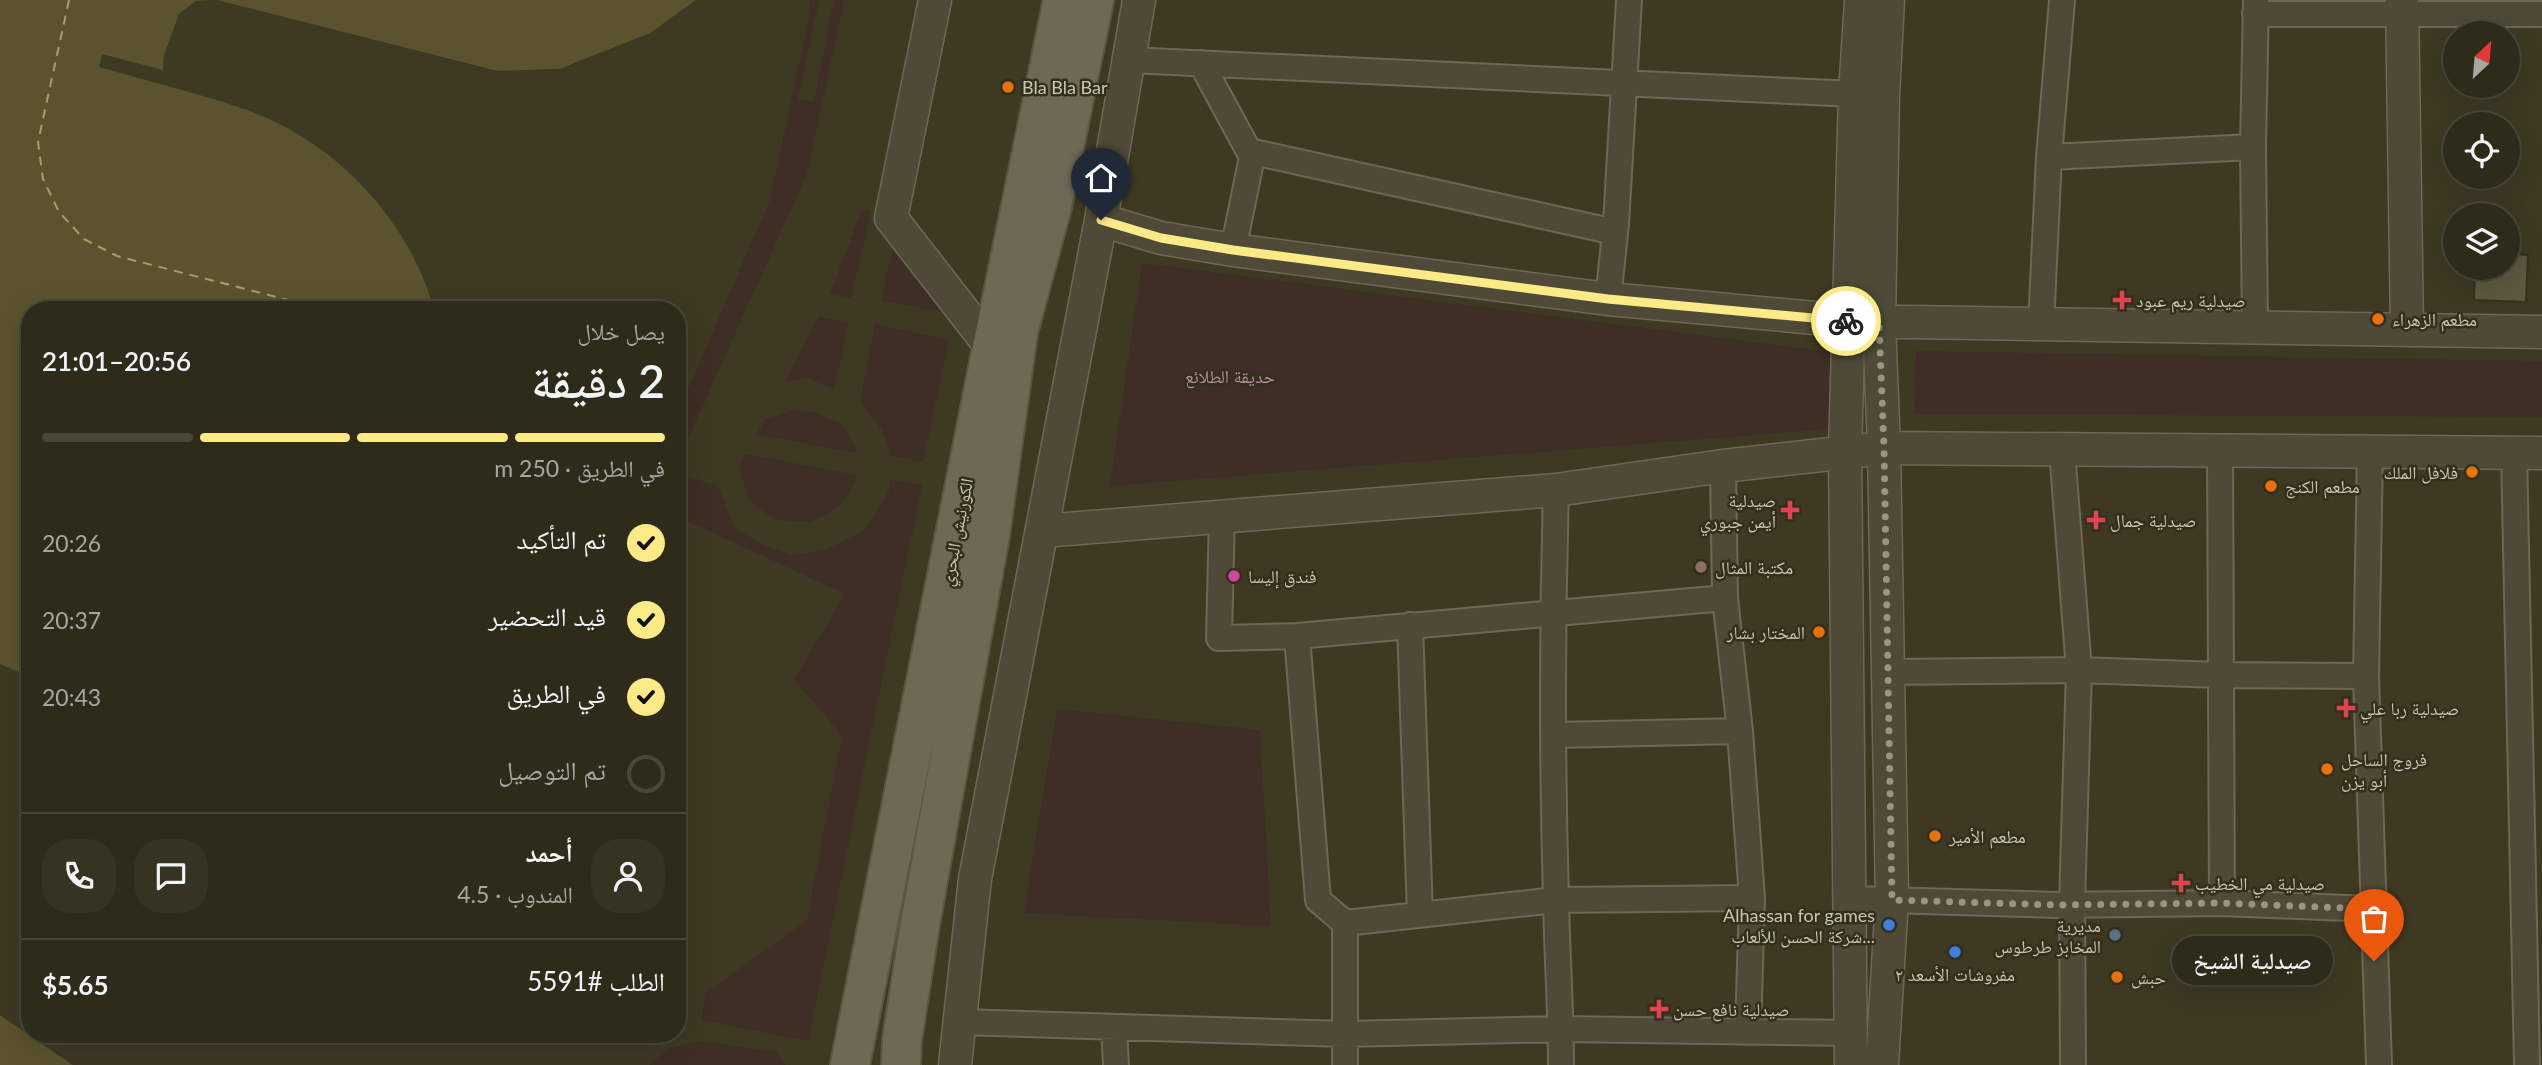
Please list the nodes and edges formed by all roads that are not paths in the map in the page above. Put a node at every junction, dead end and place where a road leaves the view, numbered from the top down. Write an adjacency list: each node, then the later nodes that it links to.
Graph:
1 (934, 0): 29 (street)
2 (1063, 0): 29 (main road, الكورنيش البحري)
3 (1094, 0): 66 (main road, الكورنيش البحري)
4 (1139, 0): 12 (street)
5 (1629, 0): 14 (street)
6 (1861, 0): 15 (street)
7 (1888, 0): 24 (street)
8 (2062, 0): 18 (street)
9 (2256, 7): 10 (street); 16 (street)
10 (2402, 7): 11 (street); 27 (street)
11 (2542, 14)
12 (1129, 60): 13 (street); 19 (street)
13 (1201, 63): 14 (street); 17 (street)
14 (1625, 82): 15 (street); 20 (street)
15 (1855, 94): 23 (street)
16 (2253, 147): 18 (street); 26 (street)
17 (1249, 151): 20 (street); 21 (street)
18 (2049, 157): 25 (street)
19 (1101, 220): 21 (street); 39 (street)
20 (1615, 232): 22 (street)
21 (1233, 250): 22 (street)
22 (1608, 299): 23 (street)
23 (1848, 321): 24 (street); 32 (street)
24 (1879, 323): 25 (street); 30 (street)
25 (2040, 325): 26 (street)
26 (2255, 328): 27 (street)
27 (2407, 330): 28 (street)
28 (2542, 332)
29 (992, 348): 65 (main road, الكورنيش البحري)
30 (1884, 448): 31 (street); 32 (street); 45 (street)
31 (2062, 450): 33 (street); 44 (street)
32 (1845, 451): 36 (street); 51 (street)
33 (2220, 451): 34 (street); 46 (street)
34 (2370, 452): 35 (street); 47 (street)
35 (2528, 453): 75 (street)
36 (1723, 466): 37 (street); 40 (street)
37 (1556, 490): 38 (street); 41 (street)
38 (1222, 516): 39 (street); 43 (street)
39 (1042, 531): 59 (street)
40 (1725, 598): 41 (street); 48 (street)
41 (1553, 612): 42 (street); 49 (street)
42 (1410, 625): 43 (street); 57 (street)
43 (1297, 636): 58 (street)
44 (2079, 670): 45 (street); 46 (street); 55 (street)
45 (1888, 672): 53 (street)
46 (2219, 675): 47 (street); 54 (street)
47 (2366, 676): 56 (street)
48 (1740, 731): 49 (street); 50 (street)
49 (1554, 735): 52 (street)
50 (1752, 898): 52 (street); 62 (street)
51 (1851, 899): 53 (street); 63 (street)
52 (1556, 900): 57 (street); 61 (street)
53 (1892, 900): 55 (street); 72 (street)
54 (2221, 903): 55 (street); 56 (street)
55 (2073, 904): 73 (street)
56 (2372, 909): 74 (street)
57 (1420, 915): 58 (street)
58 (1345, 923): 64 (street)
59 (958, 1023): 60 (street); 67 (street)
60 (1114, 1028): 64 (street); 68 (street)
61 (1561, 1029): 62 (street); 64 (street); 70 (street)
62 (1748, 1032): 63 (street)
63 (1851, 1033): 71 (street)
64 (1345, 1034): 69 (street)
65 (850, 1065)
66 (901, 1065)
67 (955, 1065)
68 (1116, 1065)
69 (1345, 1065)
70 (1561, 1065)
71 (1851, 1065)
72 (1882, 1065)
73 (2073, 1065)
74 (2379, 1065)
75 (2527, 1065)

